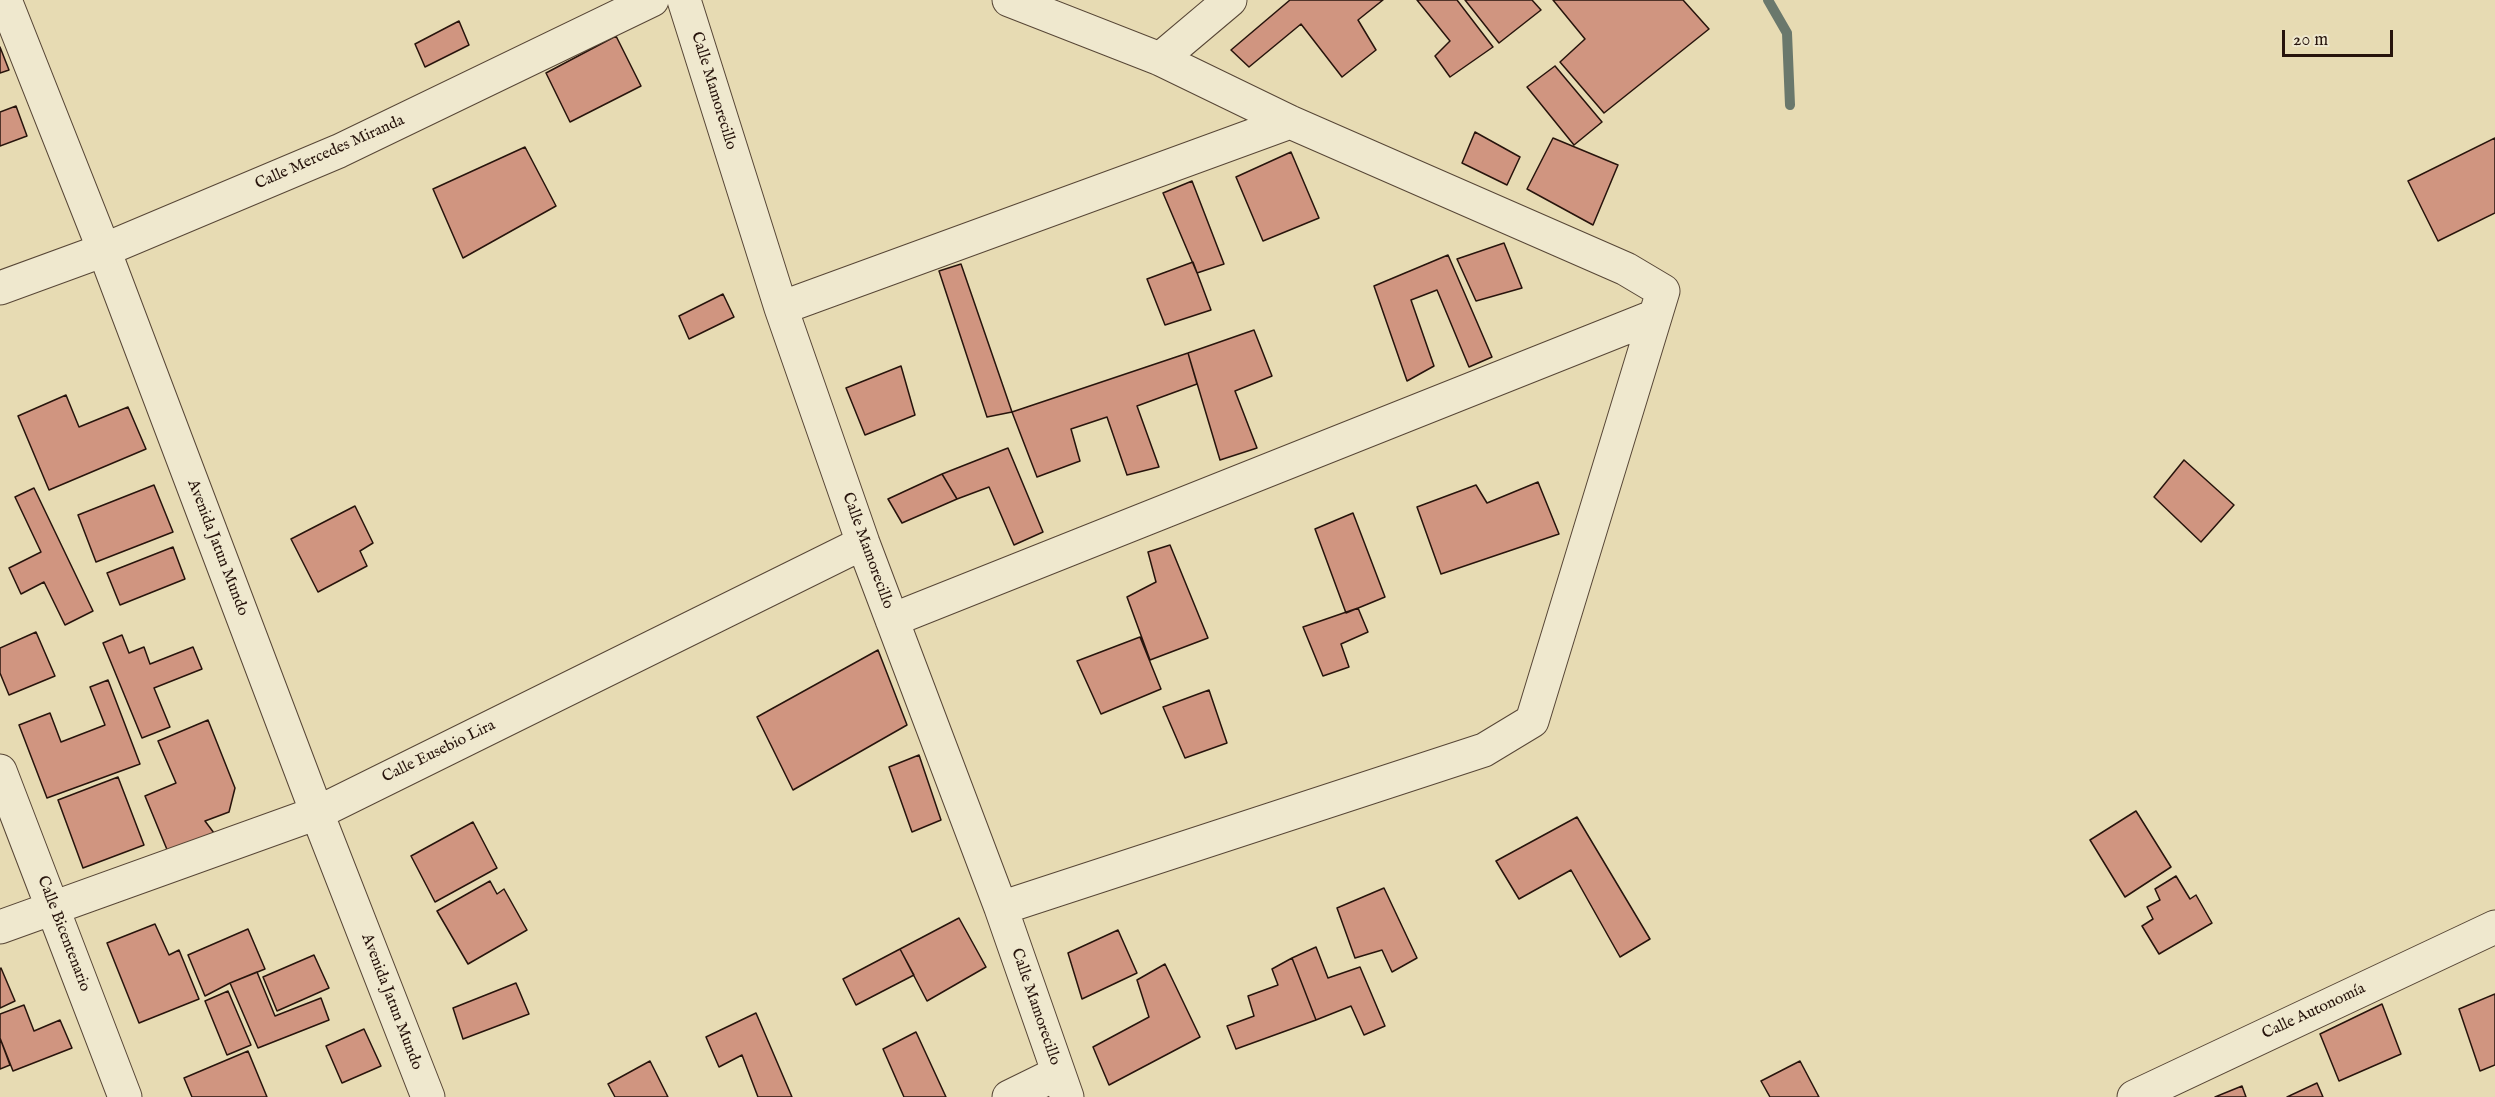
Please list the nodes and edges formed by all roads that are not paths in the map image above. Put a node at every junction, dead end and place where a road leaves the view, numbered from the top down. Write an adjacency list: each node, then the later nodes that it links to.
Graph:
1 (5, 0): 8 (street, Avenida Jatun Mundo)
2 (652, 0): 8 (street, Calle Mercedes Miranda)
3 (684, 0): 10 (street, Calle Mamorecillo)
4 (1008, 0): 6 (street)
5 (1230, 0): 6 (street)
6 (1160, 59): 7 (street)
7 (1290, 122): 10 (street); 11 (street)
8 (104, 250): 9 (street, Calle Mercedes Miranda); 15 (street, Avenida Jatun Mundo)
9 (0, 288)
10 (781, 308): 12 (street, Calle Mamorecillo)
11 (1654, 316): 13 (street); 17 (street)
12 (863, 543): 13 (street, Calle Mamorecillo); 15 (street, Calle Eusebio Lira)
13 (892, 620): 17 (street, Calle Mamorecillo)
14 (0, 771): 16 (street, Calle Bicentenario)
15 (317, 813): 16 (street, Calle Eusebio Lira); 22 (street, Avenida Jatun Mundo)
16 (54, 908): 18 (street, Calle Eusebio Lira); 21 (street, Calle Bicentenario)
17 (1001, 908): 20 (street, Calle Mamorecillo)
18 (0, 927)
19 (2495, 927): 24 (street, Calle Autonomía)
20 (1062, 1085): 23 (street)
21 (125, 1097)
22 (428, 1097)
23 (1009, 1097)
24 (2134, 1097)

